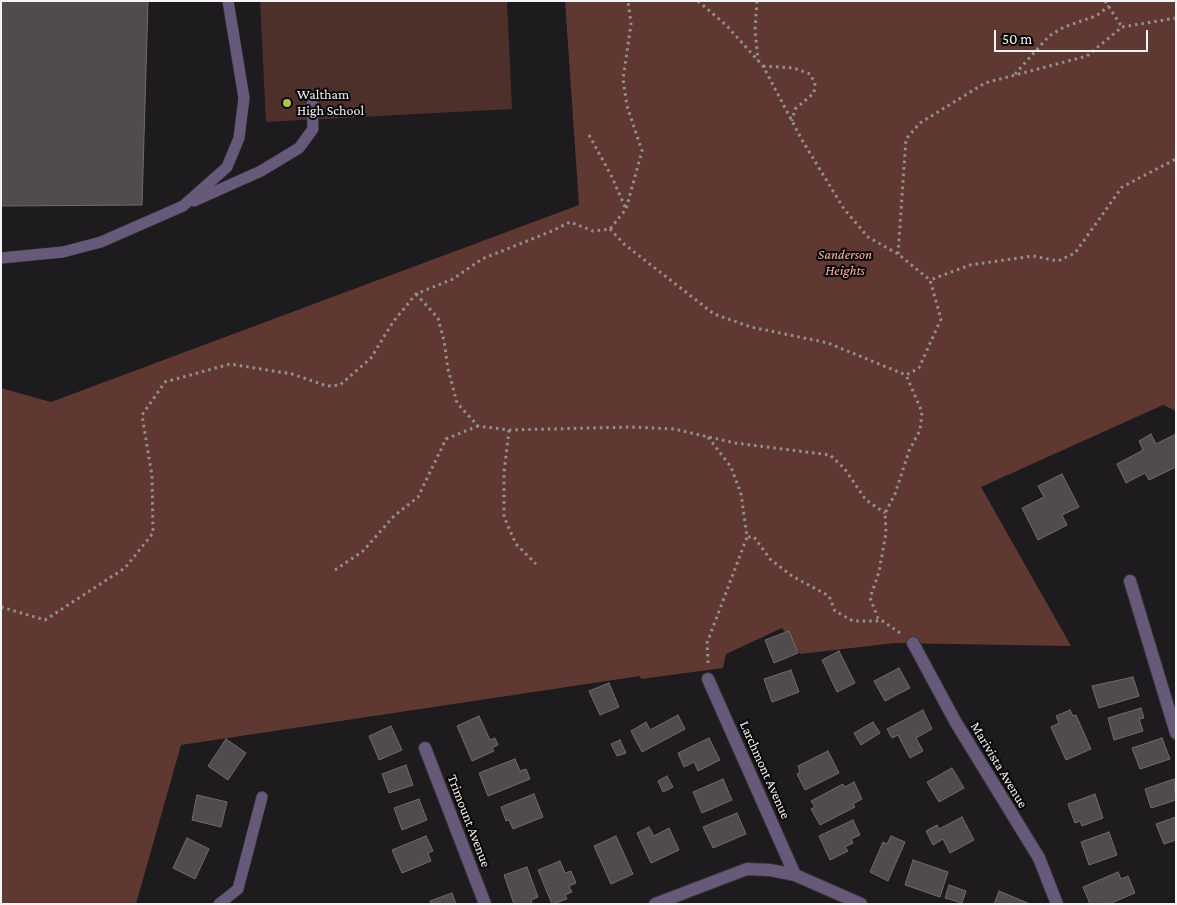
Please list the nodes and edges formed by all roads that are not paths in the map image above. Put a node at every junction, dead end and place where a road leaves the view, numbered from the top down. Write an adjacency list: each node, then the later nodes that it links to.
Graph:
1 (228, 1): 3 (lane)
2 (312, 104): 3 (lane)
3 (183, 206): 4 (lane)
4 (1, 258)
5 (1130, 581): 8 (street)
6 (914, 643): 16 (street, Marivista Avenue)
7 (708, 678): 11 (street, Larchmont Avenue)
8 (1176, 733)
9 (425, 748): 13 (street, Trimount Avenue)
10 (262, 797): 12 (lane)
11 (795, 874): 14 (street); 15 (street)
12 (219, 904)
13 (485, 904)
14 (655, 904)
15 (862, 904)
16 (1057, 904)

